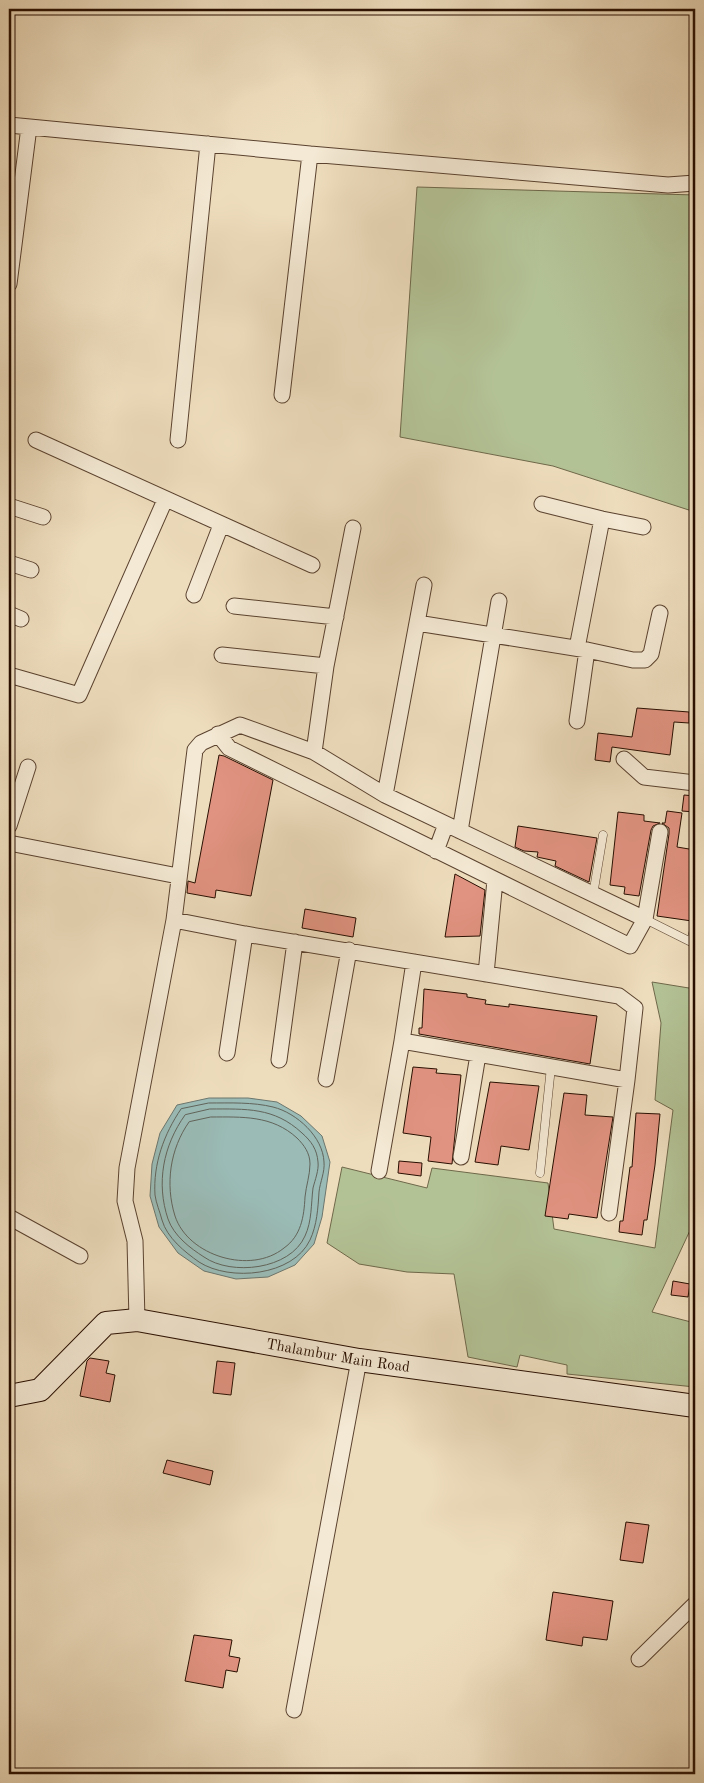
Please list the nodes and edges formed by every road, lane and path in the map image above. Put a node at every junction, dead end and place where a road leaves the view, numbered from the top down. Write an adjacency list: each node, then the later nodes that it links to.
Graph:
1 (9, 125): 2 (street)
2 (29, 127): 3 (street); 6 (street)
3 (208, 144): 4 (street); 9 (street)
4 (310, 154): 5 (street); 7 (street)
5 (695, 183)
6 (9, 284)
7 (282, 395)
8 (36, 440): 10 (street)
9 (178, 440)
10 (165, 500): 15 (street); 32 (street)
11 (542, 504): 14 (street)
12 (9, 506): 13 (street)
13 (43, 517)
14 (602, 519): 16 (street); 29 (street)
15 (221, 525): 19 (street); 22 (street)
16 (643, 526)
17 (353, 528): 26 (street)
18 (9, 563): 20 (street)
19 (312, 565)
20 (31, 570)
21 (424, 585): 27 (street)
22 (194, 595)
23 (499, 601): 28 (street)
24 (234, 606): 26 (street)
25 (660, 613): 29 (street)
26 (336, 617): 31 (street)
27 (417, 623): 28 (street); 39 (street)
28 (494, 634): 29 (street); 41 (street)
29 (582, 649): 33 (street)
30 (222, 655): 31 (street)
31 (326, 666): 35 (street)
32 (9, 676)
33 (577, 721)
34 (218, 734): 35 (street); 45 (street); 46 (street)
35 (314, 752): 39 (street)
36 (624, 759): 38 (street)
37 (28, 767): 40 (street)
38 (695, 783)
39 (385, 795): 41 (street)
40 (9, 826)
41 (453, 828): 45 (street); 48 (street)
42 (660, 832): 50 (street)
43 (603, 835): 48 (lane)
44 (9, 843): 46 (street)
45 (436, 851): 47 (street)
46 (178, 876): 49 (street)
47 (495, 880): 50 (street); 56 (street)
48 (594, 895): 50 (street)
49 (174, 920): 52 (street); 70 (street)
50 (645, 920): 51 (lane)
51 (695, 926)
52 (245, 934): 53 (street); 58 (street)
53 (295, 942): 54 (street); 60 (street)
54 (349, 950): 55 (street); 62 (street)
55 (414, 962): 56 (street); 57 (street)
56 (486, 974): 63 (street)
57 (402, 1041): 59 (street); 65 (street)
58 (227, 1053)
59 (478, 1055): 61 (street); 64 (street)
60 (279, 1060)
61 (552, 1067): 63 (street); 66 (lane)
62 (326, 1079)
63 (627, 1080): 67 (street)
64 (461, 1157)
65 (379, 1171)
66 (540, 1173)
67 (609, 1213)
68 (9, 1218): 69 (street)
69 (80, 1256)
70 (137, 1320): 71 (street, Thalambur Main Road); 72 (street, Thalambur Main Road)
71 (359, 1360): 73 (street, Thalambur Main Road); 76 (street)
72 (9, 1396)
73 (695, 1406)
74 (695, 1604): 75 (street)
75 (639, 1659)
76 (294, 1710)

